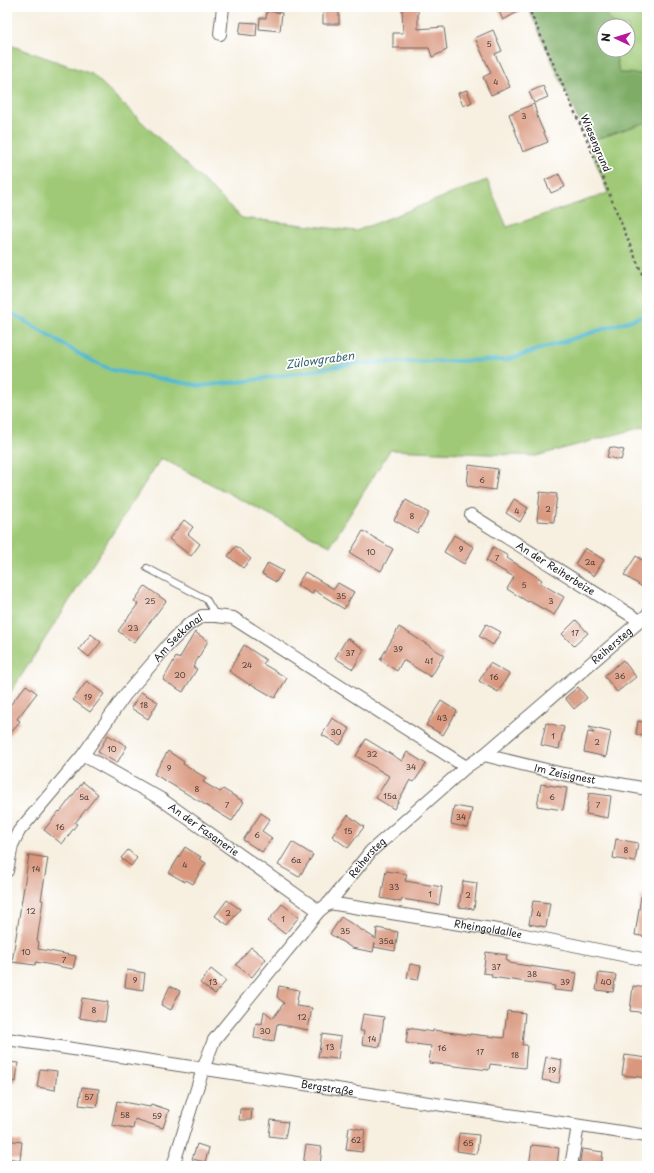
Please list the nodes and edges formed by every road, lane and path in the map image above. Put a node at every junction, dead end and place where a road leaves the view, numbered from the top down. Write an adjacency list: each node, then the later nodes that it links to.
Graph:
1 (223, 7): 3 (street)
2 (528, 7): 4 (path, Wiesengrund)
3 (220, 34)
4 (647, 286)
5 (470, 515): 8 (street, An der Reiherbeize)
6 (148, 568): 7 (lane)
7 (216, 616): 9 (street, Am Seekanal); 11 (street, Am Seekanal)
8 (643, 618): 10 (street, Reihersteg)
9 (83, 755): 13 (street, Am Seekanal); 14 (street, An der Fasanerie)
10 (484, 755): 11 (street, Reihersteg); 12 (street, Im Zeisignest)
11 (466, 767): 14 (street, Reihersteg)
12 (647, 789)
13 (7, 871)
14 (324, 907): 15 (street, Rheingoldallee); 17 (street, Reihersteg)
15 (647, 960)
16 (7, 1039): 17 (street, Bergstraße)
17 (203, 1068): 18 (street, Bergstraße); 20 (street, Reihersteg)
18 (578, 1126): 19 (street, Bergstraße); 21 (street)
19 (647, 1136)
20 (173, 1166)
21 (571, 1166)

